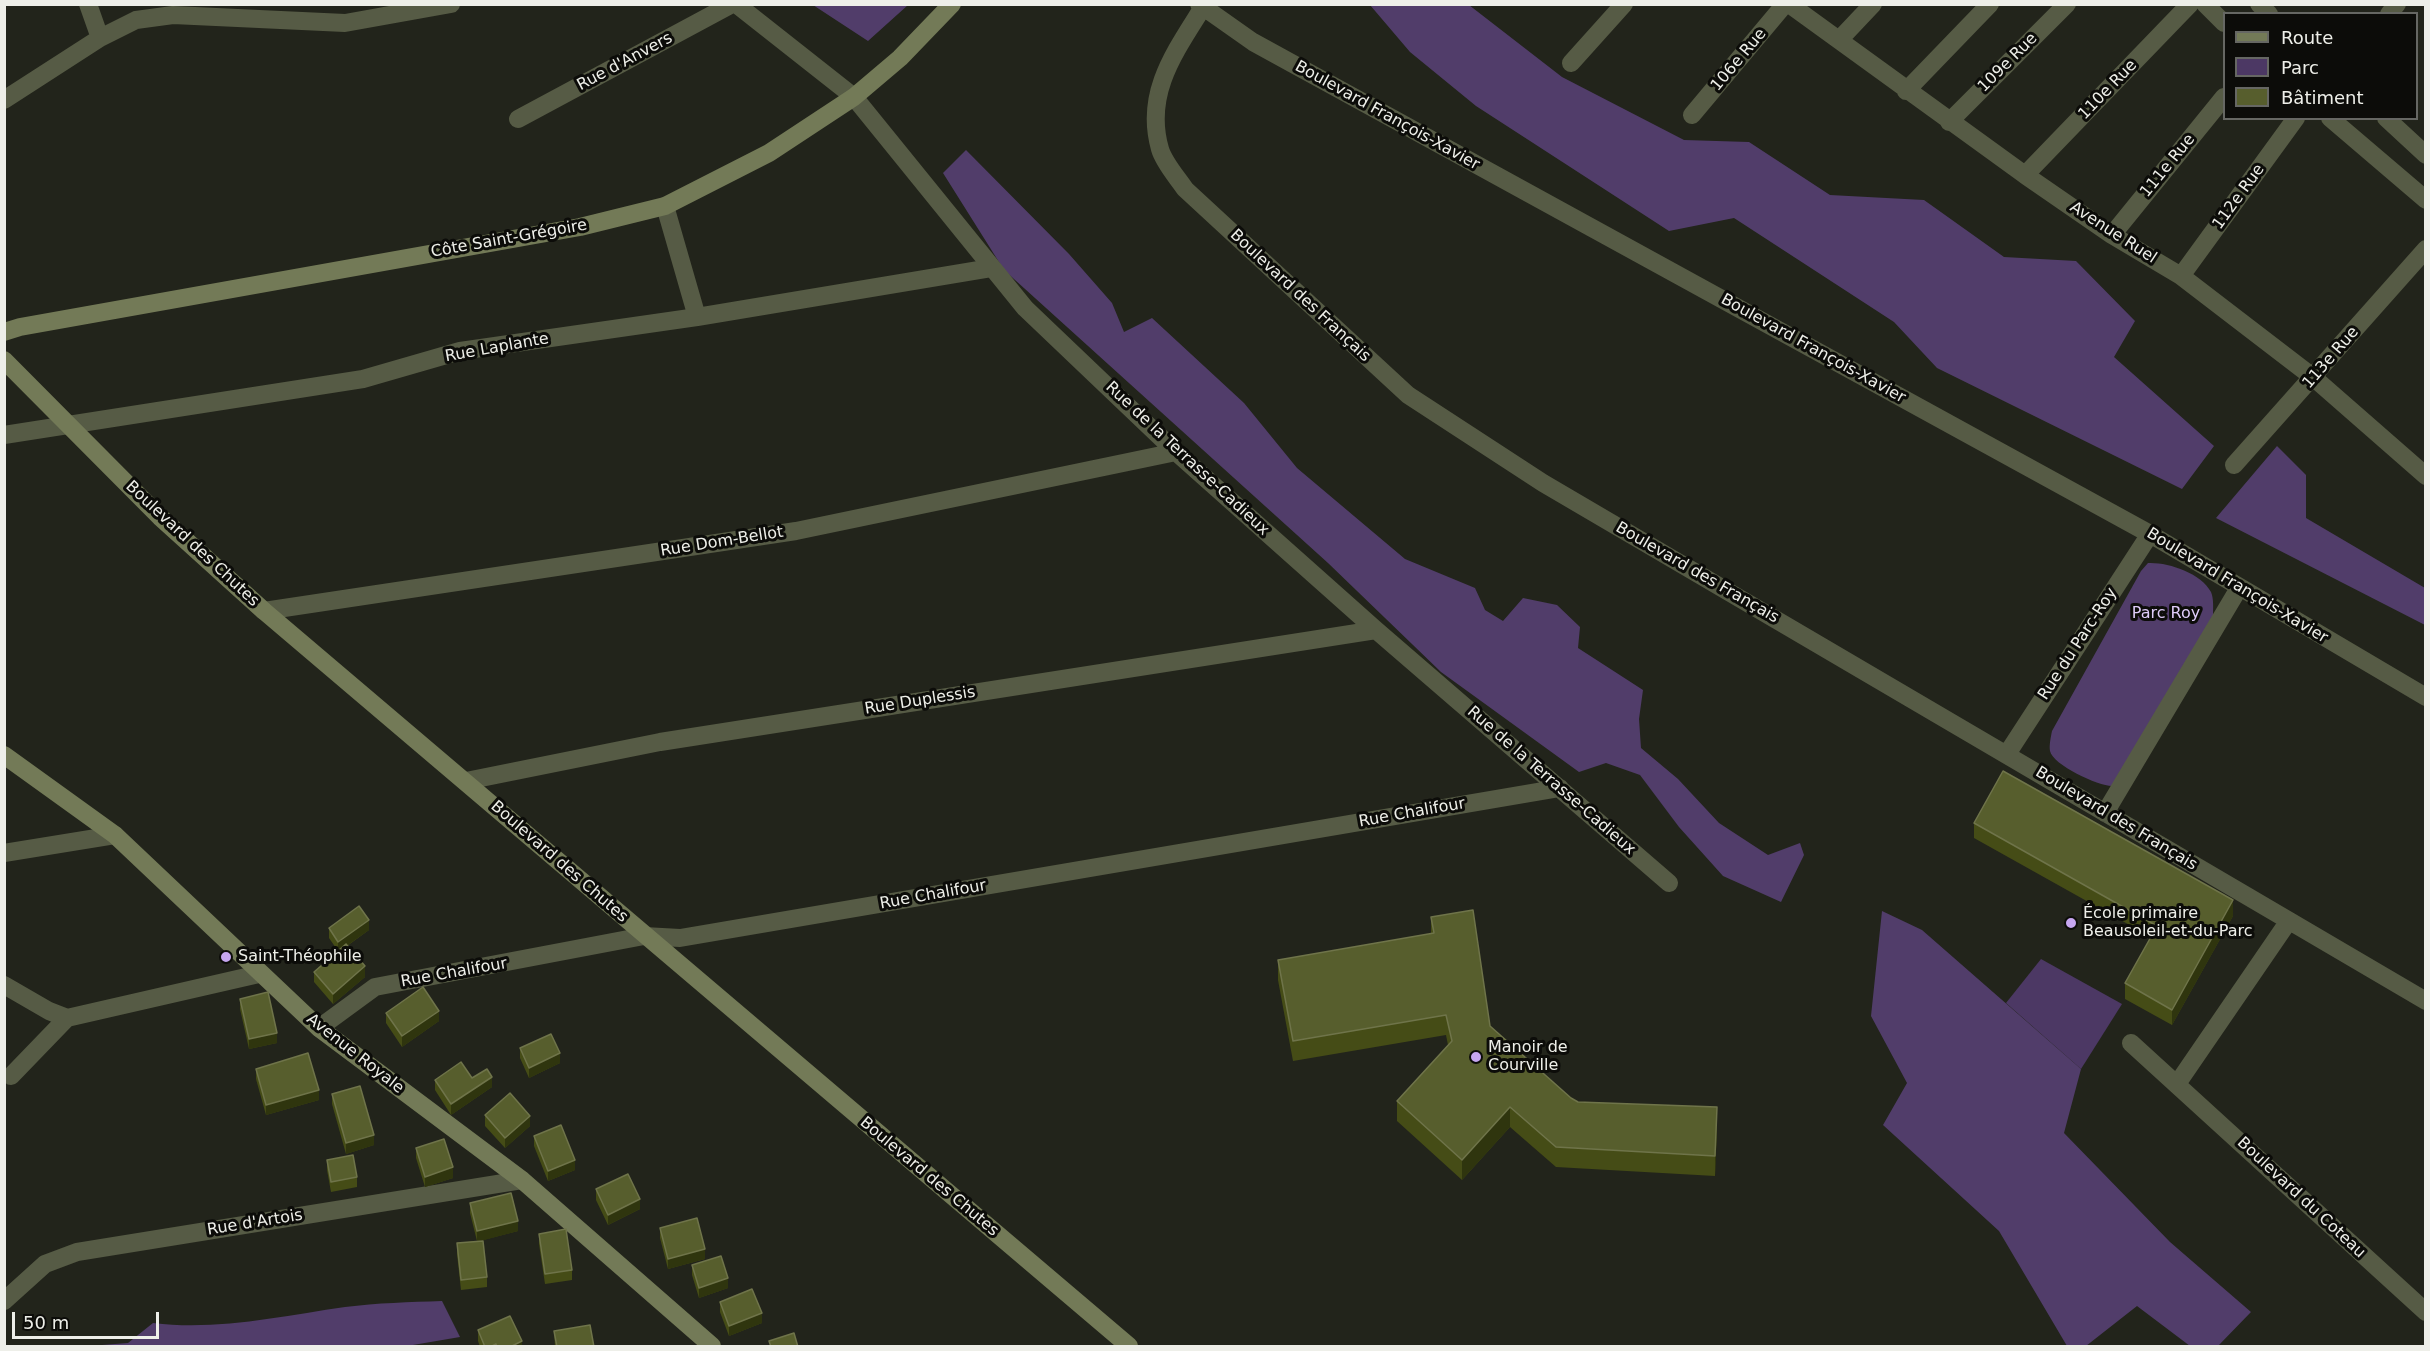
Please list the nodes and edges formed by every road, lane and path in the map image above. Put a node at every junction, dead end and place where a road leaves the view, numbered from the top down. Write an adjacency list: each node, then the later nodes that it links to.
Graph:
1 (88, 4): 14 (street)
2 (451, 4): 14 (street)
3 (734, 4): 18 (street, Rue de la Terrasse-Cadieux); 22 (street, Rue d'Anvers)
4 (952, 4): 18 (street, Côte Saint-Grégoire)
5 (1623, 4): 16 (street)
6 (1787, 4): 15 (street, Avenue Ruel); 21 (street, 106e Rue)
7 (1873, 4): 15 (street)
8 (1990, 4): 17 (street)
9 (2067, 4): 26 (street, 109e Rue)
10 (2190, 4): 28 (street, 110e Rue)
11 (2205, 4): 13 (street)
12 (1201, 6): 44 (street, Boulevard François-Xavier); 49 (street, Boulevard des Français)
13 (2223, 22)
14 (100, 38): 20 (street)
15 (1839, 40): 17 (street, Avenue Ruel)
16 (1571, 63)
17 (1906, 91): 26 (street, Avenue Ruel)
18 (854, 97): 30 (street, Côte Saint-Grégoire); 33 (street, Rue de la Terrasse-Cadieux)
19 (2223, 99): 31 (street, 111e Rue)
20 (4, 100)
21 (1692, 115)
22 (518, 119)
23 (2295, 120): 34 (street, 112e Rue)
24 (2332, 120): 29 (street)
25 (2388, 120): 27 (street)
26 (1948, 122): 28 (street, Avenue Ruel)
27 (2426, 154)
28 (2025, 176): 31 (street, Avenue Ruel)
29 (2426, 200)
30 (665, 207): 35 (street); 36 (street, Côte Saint-Grégoire)
31 (2112, 235): 34 (street, Avenue Ruel)
32 (2426, 249): 38 (street, 113e Rue)
33 (991, 268): 35 (street, Rue Laplante); 41 (street, Rue de la Terrasse-Cadieux)
34 (2181, 276): 38 (street, Avenue Ruel)
35 (697, 318): 39 (street, Rue Laplante)
36 (4, 332)
37 (4, 360): 39 (street, Boulevard des Chutes)
38 (2314, 378): 42 (street, 113e Rue); 43 (street, Avenue Ruel)
39 (70, 426): 40 (street, Rue Laplante); 46 (street, Boulevard des Chutes)
40 (4, 435)
41 (1176, 452): 46 (street, Rue Dom-Bellot); 47 (street, Rue de la Terrasse-Cadieux)
42 (2234, 465)
43 (2426, 476)
44 (2150, 534): 45 (street, Boulevard François-Xavier); 49 (street, Rue du Parc-Roy)
45 (2239, 588): 48 (street, Boulevard François-Xavier); 53 (street)
46 (264, 611): 51 (street, Boulevard des Chutes)
47 (1376, 630): 51 (street, Rue Duplessis); 52 (street, Rue de la Terrasse-Cadieux)
48 (2426, 697)
49 (2007, 754): 53 (street, Boulevard des Français)
50 (4, 755): 54 (street, Avenue Royale)
51 (466, 782): 58 (street, Boulevard des Chutes)
52 (1560, 788): 56 (street, Rue de la Terrasse-Cadieux); 58 (street, Rue Chalifour)
53 (2105, 813): 57 (street, Boulevard des Français)
54 (115, 835): 55 (street); 59 (street, Avenue Royale)
55 (4, 853)
56 (1669, 883)
57 (2288, 922): 61 (street, Boulevard des Français); 66 (street)
58 (644, 936): 63 (street, Rue Chalifour); 71 (street, Boulevard des Chutes)
59 (259, 974): 62 (street); 63 (street, Avenue Royale)
60 (4, 986): 62 (street)
61 (2426, 1001)
62 (67, 1018): 65 (street)
63 (319, 1028): 67 (street, Avenue Royale)
64 (2131, 1044): 66 (street, Boulevard du Coteau)
65 (10, 1076)
66 (2177, 1084): 69 (street, Boulevard du Coteau)
67 (522, 1180): 68 (street, Rue d'Artois); 70 (street, Avenue Royale)
68 (6, 1306)
69 (2426, 1312)
70 (712, 1347)
71 (1129, 1347)

